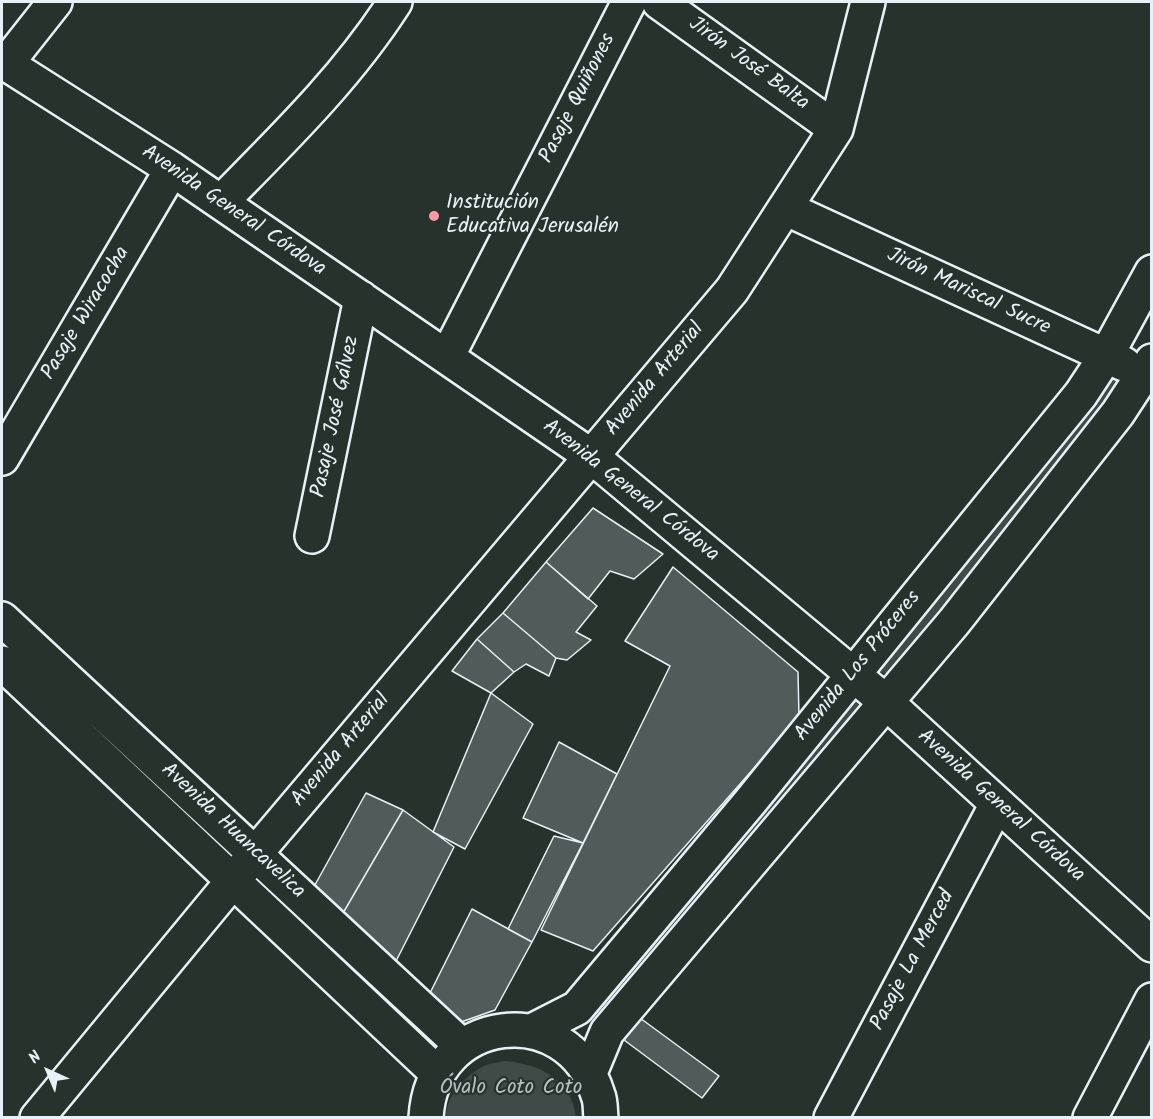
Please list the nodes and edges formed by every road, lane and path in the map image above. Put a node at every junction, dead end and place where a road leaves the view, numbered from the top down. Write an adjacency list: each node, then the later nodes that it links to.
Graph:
1 (55, 2): 6 (street)
2 (395, 2): 9 (street)
3 (629, 2): 14 (street, Pasaje Quiñones)
4 (659, 2): 7 (street, Jirón José Balta)
5 (868, 2): 7 (street, Avenida Arterial)
6 (4, 63): 8 (street, Avenida General Córdova)
7 (836, 129): 10 (street, Avenida Arterial)
8 (172, 170): 9 (street, Avenida General Córdova); 17 (street, Pasaje Wiracocha)
9 (221, 202): 12 (street, Avenida General Córdova)
10 (785, 208): 13 (street, Jirón Mariscal Sucre); 16 (street, Avenida Arterial)
11 (1152, 272): 13 (street, Avenida Los Próceres)
12 (361, 298): 14 (street, Avenida General Córdova); 18 (street, Pasaje José Gálvez)
13 (1106, 356): 15 (street, Jirón Mariscal Sucre); 21 (street, Avenida Los Próceres)
14 (447, 357): 16 (street, Avenida General Córdova)
15 (1149, 370): 22 (street, Avenida Los Próceres)
16 (591, 456): 21 (street, Avenida General Córdova); 24 (street, Avenida Arterial)
17 (2, 458)
18 (312, 536)
19 (2, 619): 24 (street, Avenida Huancavelica)
20 (2, 663): 25 (street, Avenida Huancavelica)
21 (854, 674): 22 (street, Avenida General Córdova); 28 (street, Avenida Los Próceres)
22 (886, 702): 23 (street, Avenida General Córdova); 31 (street, Avenida Los Próceres)
23 (998, 804): 26 (street, Avenida General Córdova); 35 (street, Pasaje La Merced)
24 (255, 854): 25 (street, Avenida Arterial); 29 (street, Avenida Huancavelica)
25 (234, 880): 30 (street, Avenida Huancavelica); 32 (street)
26 (1152, 945)
27 (1152, 1000): 36 (street)
28 (532, 1031): 29 (street); 31 (street)
29 (462, 1046): 30 (street)
30 (437, 1073): 33 (street)
31 (590, 1073): 34 (street)
32 (37, 1118)
33 (426, 1118)
34 (601, 1118)
35 (831, 1118)
36 (1089, 1118)

